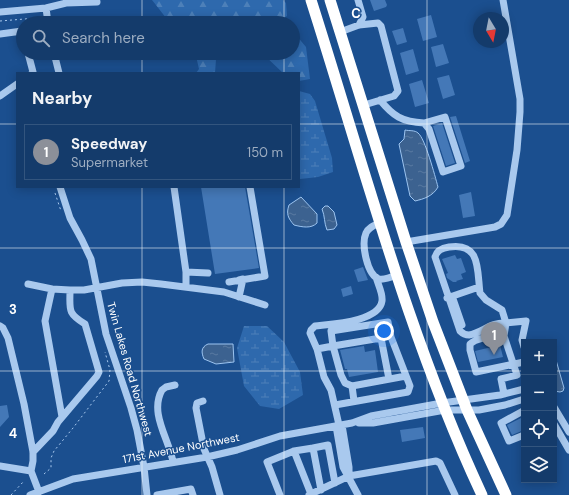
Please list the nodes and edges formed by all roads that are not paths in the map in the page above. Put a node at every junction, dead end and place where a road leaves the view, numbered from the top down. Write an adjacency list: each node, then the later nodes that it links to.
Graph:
1 (311, 0): 25 (highway)
2 (330, 0): 11 (highway)
3 (358, 0): 9 (street)
4 (503, 0): 26 (street)
5 (97, 2): 6 (street)
6 (46, 8): 7 (street); 8 (street)
7 (0, 12)
8 (47, 16)
9 (359, 25): 11 (street); 19 (street)
10 (16, 32): 12 (street)
11 (340, 32): 20 (highway)
12 (0, 34)
13 (29, 60): 15 (street)
14 (56, 60): 16 (street)
15 (32, 72)
16 (59, 72)
17 (16, 85): 18 (street)
18 (0, 96)
19 (380, 100): 20 (street); 21 (street)
20 (364, 105): 26 (highway)
21 (424, 123): 21 (street)
22 (60, 188): 36 (street, Twin Lakes Road Northwest)
23 (174, 188): 27 (street)
24 (250, 188): 31 (street)
25 (381, 222): 29 (highway); 30 (street)
26 (406, 242): 64 (highway)
27 (186, 272): 28 (street); 34 (street)
28 (208, 273)
29 (397, 276): 30 (street); 65 (highway)
30 (376, 277): 50 (street)
31 (243, 279): 32 (street); 39 (street)
32 (229, 282)
33 (28, 284): 37 (street)
34 (186, 286): 36 (street); 39 (street)
35 (479, 287): 40 (street); 40 (street); 42 (street)
36 (97, 288): 38 (street); 81 (street, Twin Lakes Road Northwest)
37 (52, 289): 38 (street); 69 (street)
38 (70, 290): 69 (street)
39 (239, 297): 41 (street)
40 (450, 297): 42 (street); 43 (street)
41 (265, 305)
42 (506, 323): 45 (street); 48 (street)
43 (462, 325)
44 (0, 326): 77 (street)
45 (504, 336): 52 (street); 52 (street)
46 (391, 337): 47 (street); 49 (street); 53 (street)
47 (381, 338): 49 (street); 54 (street)
48 (522, 339)
49 (334, 346): 50 (street); 56 (street)
50 (317, 349): 63 (street)
51 (521, 363): 52 (street)
52 (513, 364): 58 (street)
53 (406, 376): 54 (street); 60 (street)
54 (389, 379): 56 (street)
55 (175, 385): 79 (street)
56 (352, 386): 60 (street)
57 (521, 391): 58 (street)
58 (504, 394): 64 (street)
59 (203, 401): 78 (street)
60 (354, 401): 63 (street)
61 (521, 401): 62 (street)
62 (514, 402): 64 (street); 66 (street)
63 (335, 405): 70 (street)
64 (466, 406): 65 (street, 171st Avenue Northwest); 97 (highway)
65 (444, 407): 70 (street, 171st Avenue Northwest); 96 (highway)
66 (523, 411)
67 (557, 411): 72 (street)
68 (521, 413): 73 (street)
69 (62, 417): 77 (street)
70 (339, 425): 78 (street, 171st Avenue Northwest); 83 (street)
71 (557, 429): 75 (street)
72 (569, 432)
73 (521, 436)
74 (313, 448): 76 (street); 84 (street); 85 (street)
75 (569, 450)
76 (294, 451): 92 (street); 93 (street)
77 (33, 452): 82 (street)
78 (208, 457): 79 (street, 171st Avenue Northwest); 91 (street)
79 (173, 462): 81 (street, 171st Avenue Northwest)
80 (0, 466): 82 (street)
81 (144, 467): 86 (street, 171st Avenue Northwest); 88 (street, Twin Lakes Road Northwest)
82 (31, 471): 86 (street)
83 (349, 476): 84 (street); 94 (street); 95 (street)
84 (335, 483): 85 (street)
85 (321, 490): 93 (street)
86 (39, 493): 87 (street)
87 (30, 495)
88 (147, 495)
89 (157, 495): 90 (street)
90 (194, 495)
91 (220, 495)
92 (280, 495)
93 (310, 495)
94 (358, 495)
95 (455, 495)
96 (482, 495)
97 (506, 495)

